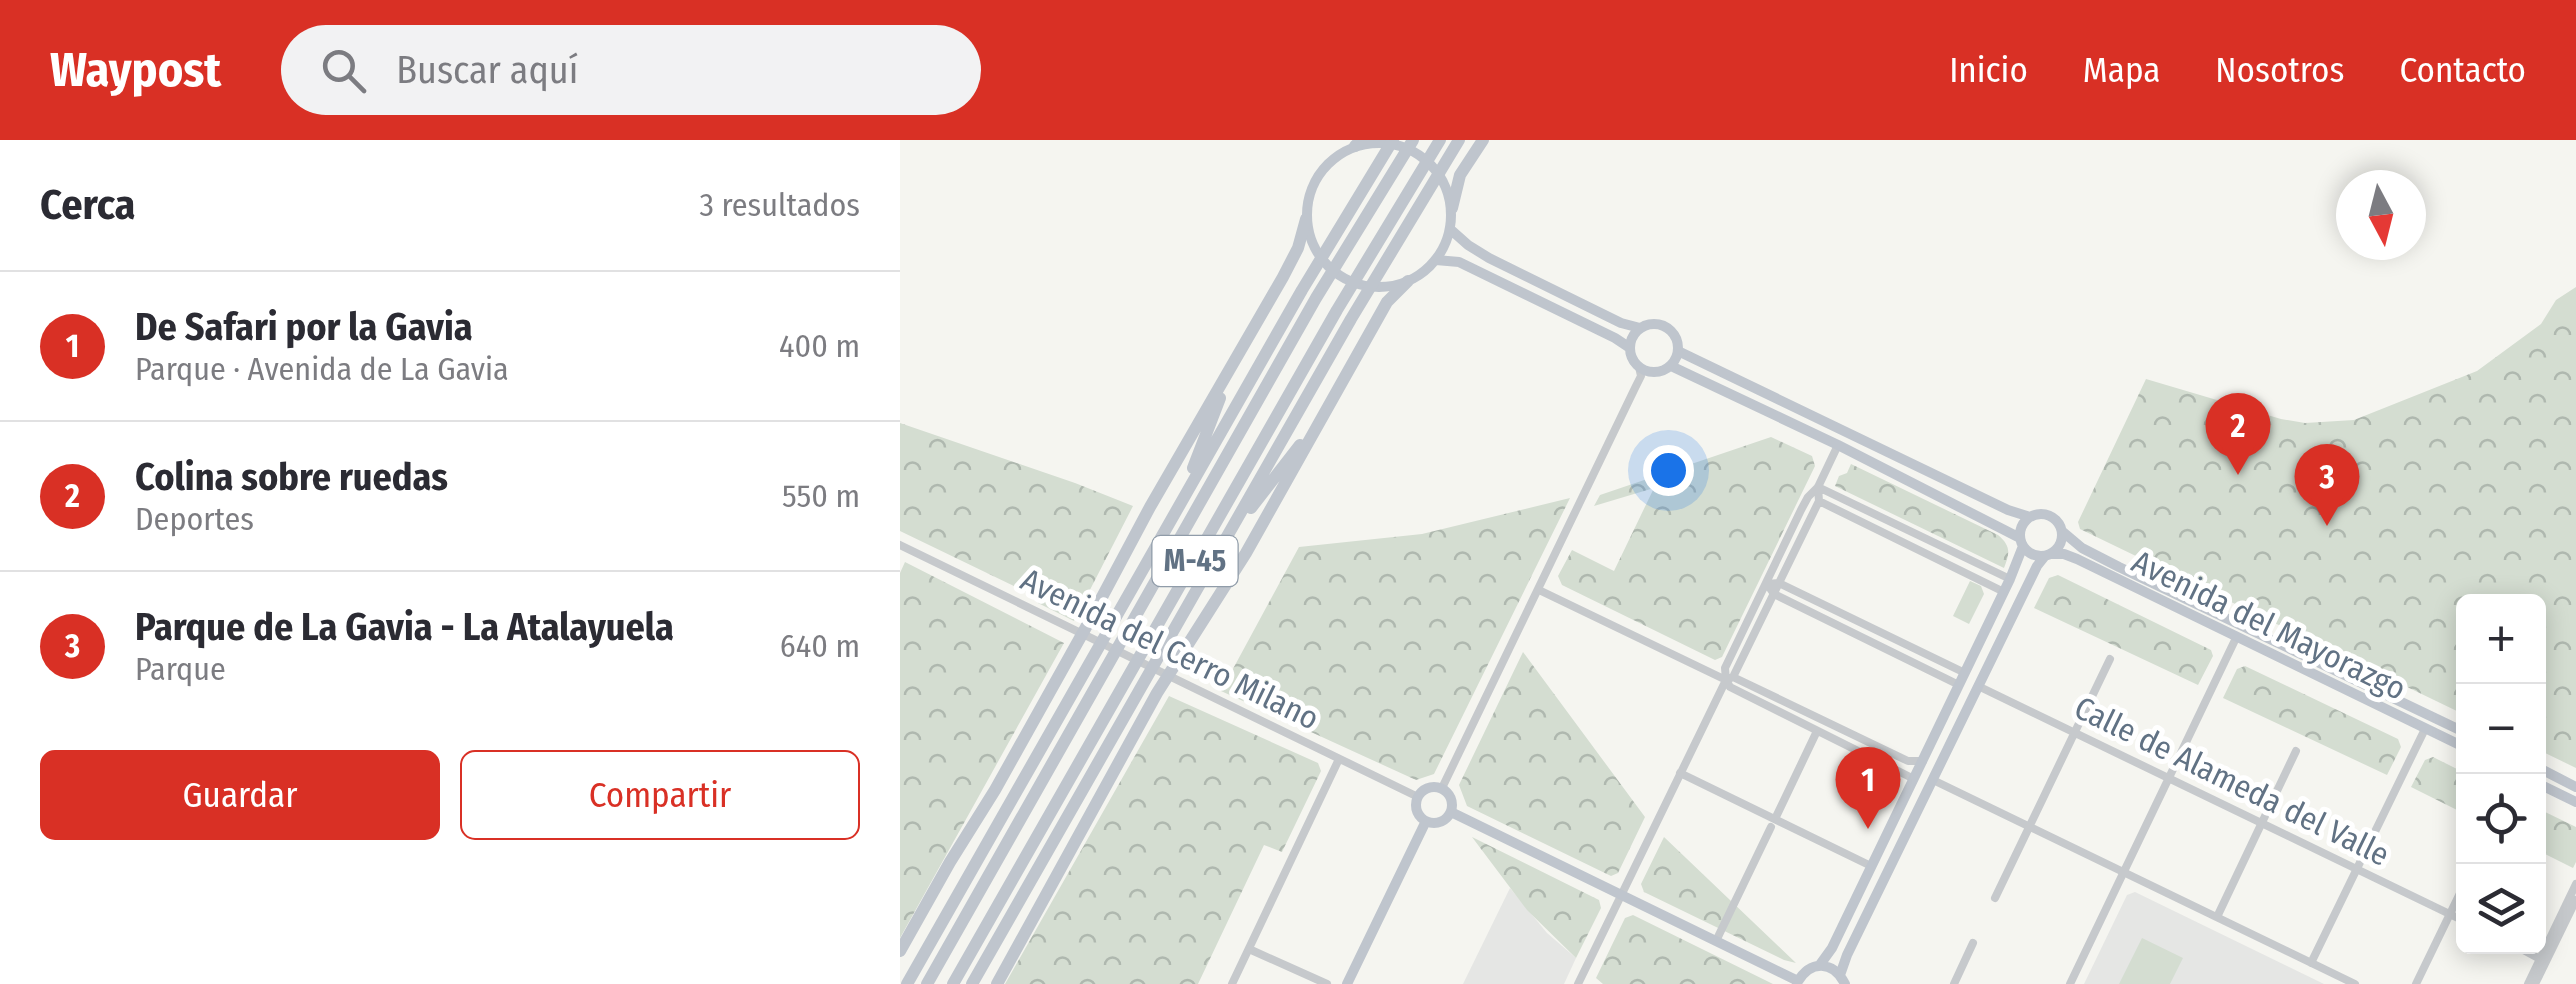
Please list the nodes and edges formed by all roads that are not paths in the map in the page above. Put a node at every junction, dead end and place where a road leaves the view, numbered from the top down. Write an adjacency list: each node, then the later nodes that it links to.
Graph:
1 (1394, 140): 28 (highway)
2 (1413, 140): 86 (highway, M-45)
3 (1440, 140): 87 (highway, M-45)
4 (1459, 140): 34 (highway)
5 (1483, 140): 7 (highway)
6 (1362, 143): 7 (main road); 8 (main road)
7 (1452, 208): 9 (main road)
8 (1306, 219): 11 (main road); 14 (highway)
9 (1450, 229): 10 (main road); 12 (main road)
10 (1436, 260): 11 (main road); 13 (main road)
11 (1408, 281): 18 (highway)
12 (1640, 328): 13 (main road); 15 (main road)
13 (1630, 348): 17 (main road)
14 (1242, 350): 28 (highway); 78 (highway)
15 (1678, 351): 16 (main road); 22 (main road)
16 (1671, 366): 17 (main road); 19 (main road)
17 (1639, 367): 31 (street)
18 (1346, 376): 34 (highway); 89 (highway)
19 (1838, 446): 20 (street); 24 (main road)
20 (1818, 487): 21 (street); 27 (street); 29 (street)
21 (1819, 501): 30 (street); 32 (street)
22 (2030, 517): 23 (main road); 24 (main road)
23 (2062, 532): 26 (main road); 41 (main road, Avenida del Mayorazgo)
24 (2021, 542): 26 (main road); 27 (main road)
25 (900, 546): 47 (street, Avenida del Cerro Milano)
26 (2048, 555): 35 (main road, Avenida del Mayorazgo); 40 (main road)
27 (2010, 580): 32 (main road)
28 (1134, 584): 85 (highway)
29 (1768, 584): 30 (street); 33 (street); 38 (street)
30 (1779, 584): 33 (street); 37 (street)
31 (1538, 590): 38 (street); 55 (street)
32 (2004, 592): 37 (main road)
33 (1774, 594): 38 (street); 39 (street)
34 (1183, 613): 88 (highway)
35 (2236, 638): 42 (main road, Avenida del Mayorazgo); 51 (street)
36 (2110, 660): 44 (street)
37 (1965, 673): 39 (main road)
38 (1729, 678): 43 (street); 48 (street); 50 (street)
39 (1959, 684): 48 (main road)
40 (1978, 686): 44 (street, Calle de Alameda del Valle); 53 (main road)
41 (2456, 728)
42 (2425, 729): 45 (main road, Avenida del Mayorazgo); 65 (street)
43 (1817, 731): 52 (street); 61 (street)
44 (2076, 733): 51 (street, Calle de Alameda del Valle); 63 (street)
45 (2456, 744)
46 (2296, 751): 62 (street)
47 (1340, 759): 57 (street, Avenida del Cerro Milano); 77 (street)
48 (1923, 761): 52 (main road)
49 (2546, 772): 54 (main road)
50 (1680, 773): 61 (street); 68 (street)
51 (2169, 778): 62 (street, Calle de Alameda del Valle); 66 (street)
52 (1914, 779): 64 (main road)
53 (1933, 780): 63 (street); 83 (main road)
54 (2576, 786)
55 (1442, 788): 57 (main road); 59 (main road)
56 (2546, 788): 58 (main road)
57 (1418, 796): 60 (main road)
58 (2576, 802)
59 (1451, 812): 60 (main road); 68 (main road)
60 (1426, 821): 92 (main road)
61 (1773, 823): 64 (street); 75 (street)
62 (2262, 824): 65 (street, Calle de Alameda del Valle); 73 (street)
63 (2030, 827): 66 (street); 69 (street)
64 (1872, 866): 82 (main road)
65 (2356, 870): 72 (street, Calle de Alameda del Valle); 81 (street)
66 (2124, 872): 73 (street); 95 (street)
67 (2576, 884): 80 (street)
68 (1622, 895): 75 (main road); 93 (street)
69 (1995, 898)
70 (2576, 900): 98 (street)
71 (2456, 901): 72 (street)
72 (2449, 915): 74 (street, Calle de Alameda del Valle); 97 (street)
73 (2217, 917): 81 (street)
74 (2456, 918)
75 (1716, 941): 84 (main road)
76 (1973, 943): 94 (street)
77 (1249, 949): 90 (street); 91 (street)
78 (900, 951)
79 (2532, 954): 80 (street)
80 (2540, 958): 98 (street)
81 (2311, 963): 96 (street)
82 (1819, 966): 83 (main road); 84 (main road)
83 (1842, 979)
84 (1797, 982)
85 (907, 984)
86 (927, 984)
87 (953, 984)
88 (972, 984)
89 (997, 984)
90 (1232, 984)
91 (1327, 984)
92 (1348, 984)
93 (1578, 984)
94 (1954, 984)
95 (2070, 984)
96 (2354, 984)
97 (2416, 984)
98 (2531, 984)

